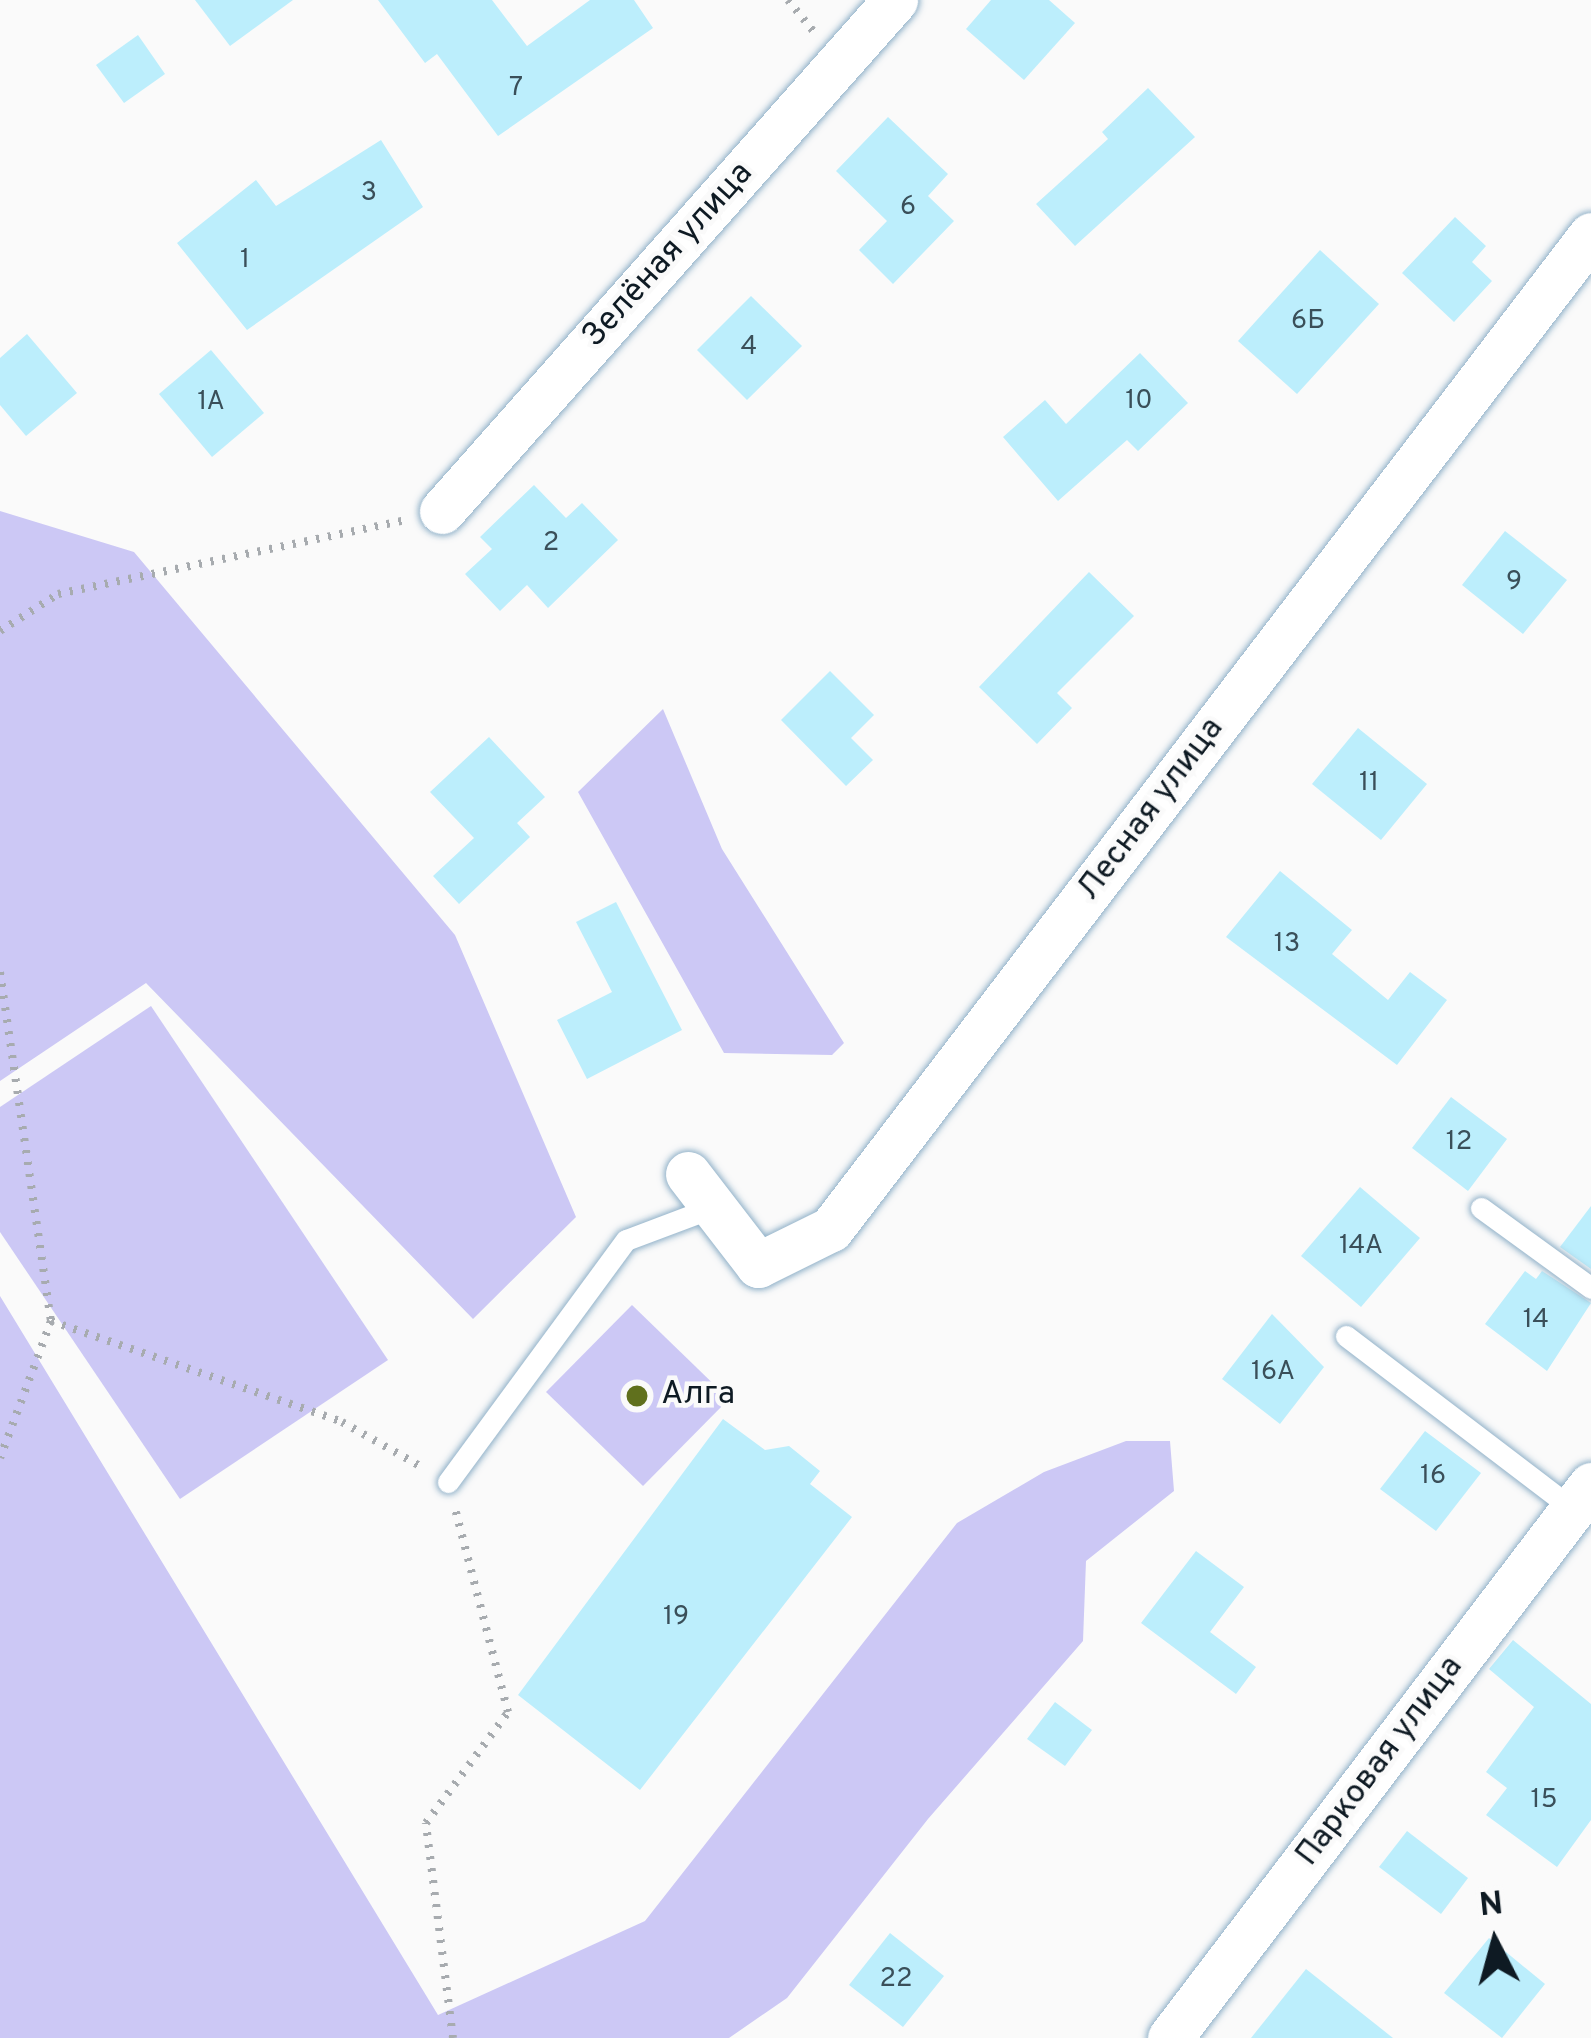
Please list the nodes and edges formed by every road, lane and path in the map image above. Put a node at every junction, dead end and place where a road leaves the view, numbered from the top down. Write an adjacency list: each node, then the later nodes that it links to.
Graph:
1 (896, 0): 3 (street, Зелёная улица)
2 (1591, 235): 6 (street, Лесная улица)
3 (442, 511): 4 (path)
4 (0, 632)
5 (0, 972): 9 (path)
6 (701, 1190): 12 (lane)
7 (1481, 1208): 8 (lane)
8 (1591, 1288)
9 (51, 1321): 11 (path); 12 (path)
10 (1346, 1336): 13 (lane)
11 (0, 1458)
12 (448, 1482): 14 (path)
13 (1582, 1497): 15 (street, Парковая улица)
14 (453, 2038)
15 (1170, 2038)

